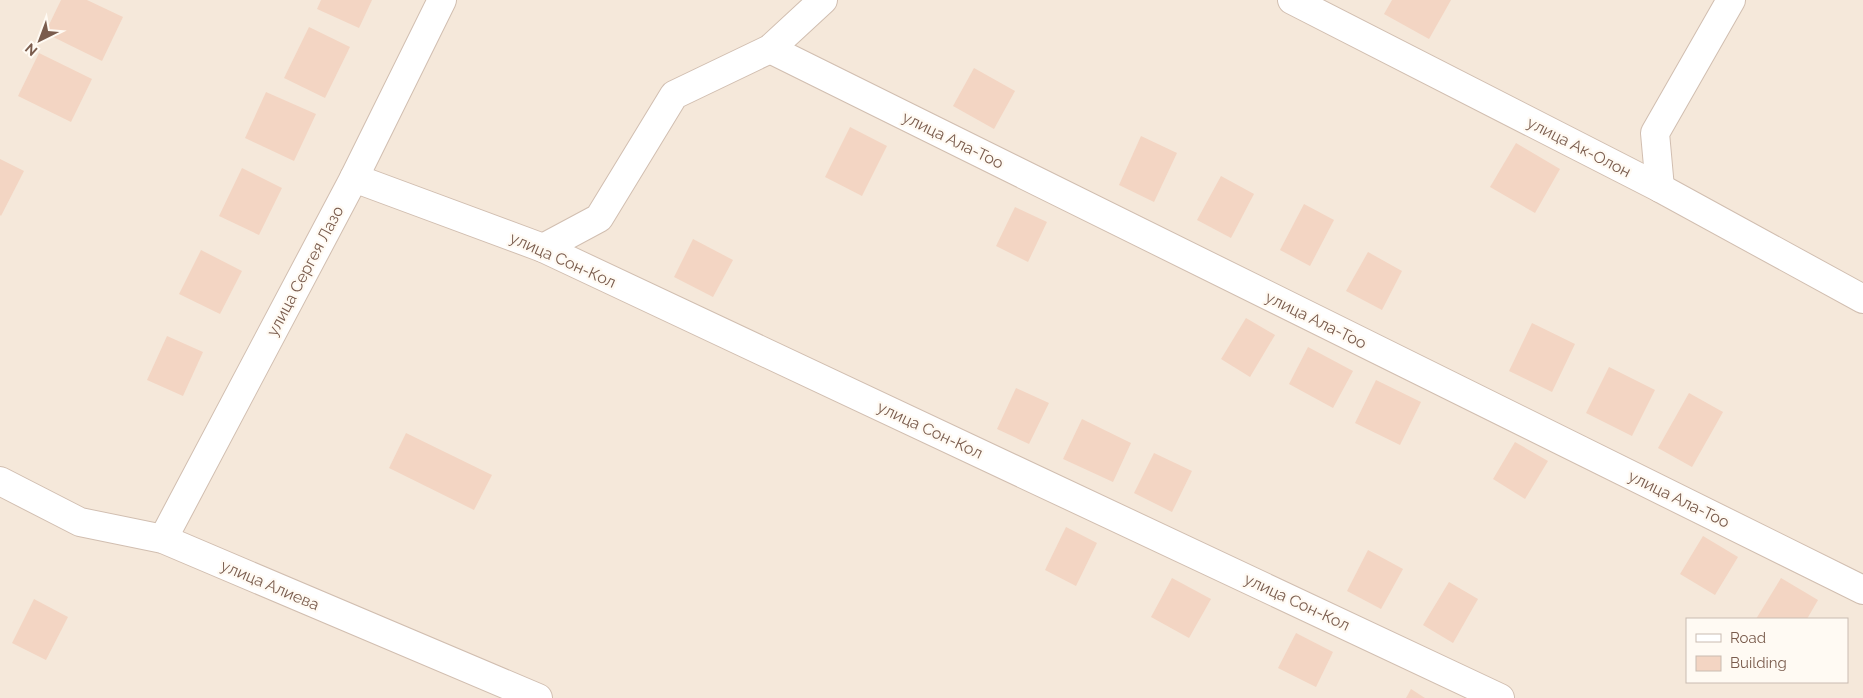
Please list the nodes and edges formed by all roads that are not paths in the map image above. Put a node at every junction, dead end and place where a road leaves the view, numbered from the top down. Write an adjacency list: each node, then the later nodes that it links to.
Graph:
1 (442, 0): 6 (street, улица Сергея Лазо)
2 (823, 0): 5 (street)
3 (1292, 0): 7 (street, улица Ак-Олон)
4 (1731, 0): 7 (street)
5 (770, 49): 8 (street); 12 (street, улица Ала-Тоо)
6 (354, 178): 8 (street, улица Сон-Кол); 11 (street, улица Сергея Лазо)
7 (1660, 188): 9 (street, улица Ак-Олон)
8 (543, 248): 14 (street, улица Сон-Кол)
9 (1863, 299)
10 (0, 482): 11 (street, улица Алиева)
11 (163, 539): 13 (street, улица Алиева)
12 (1863, 590)
13 (538, 698)
14 (1500, 698)

